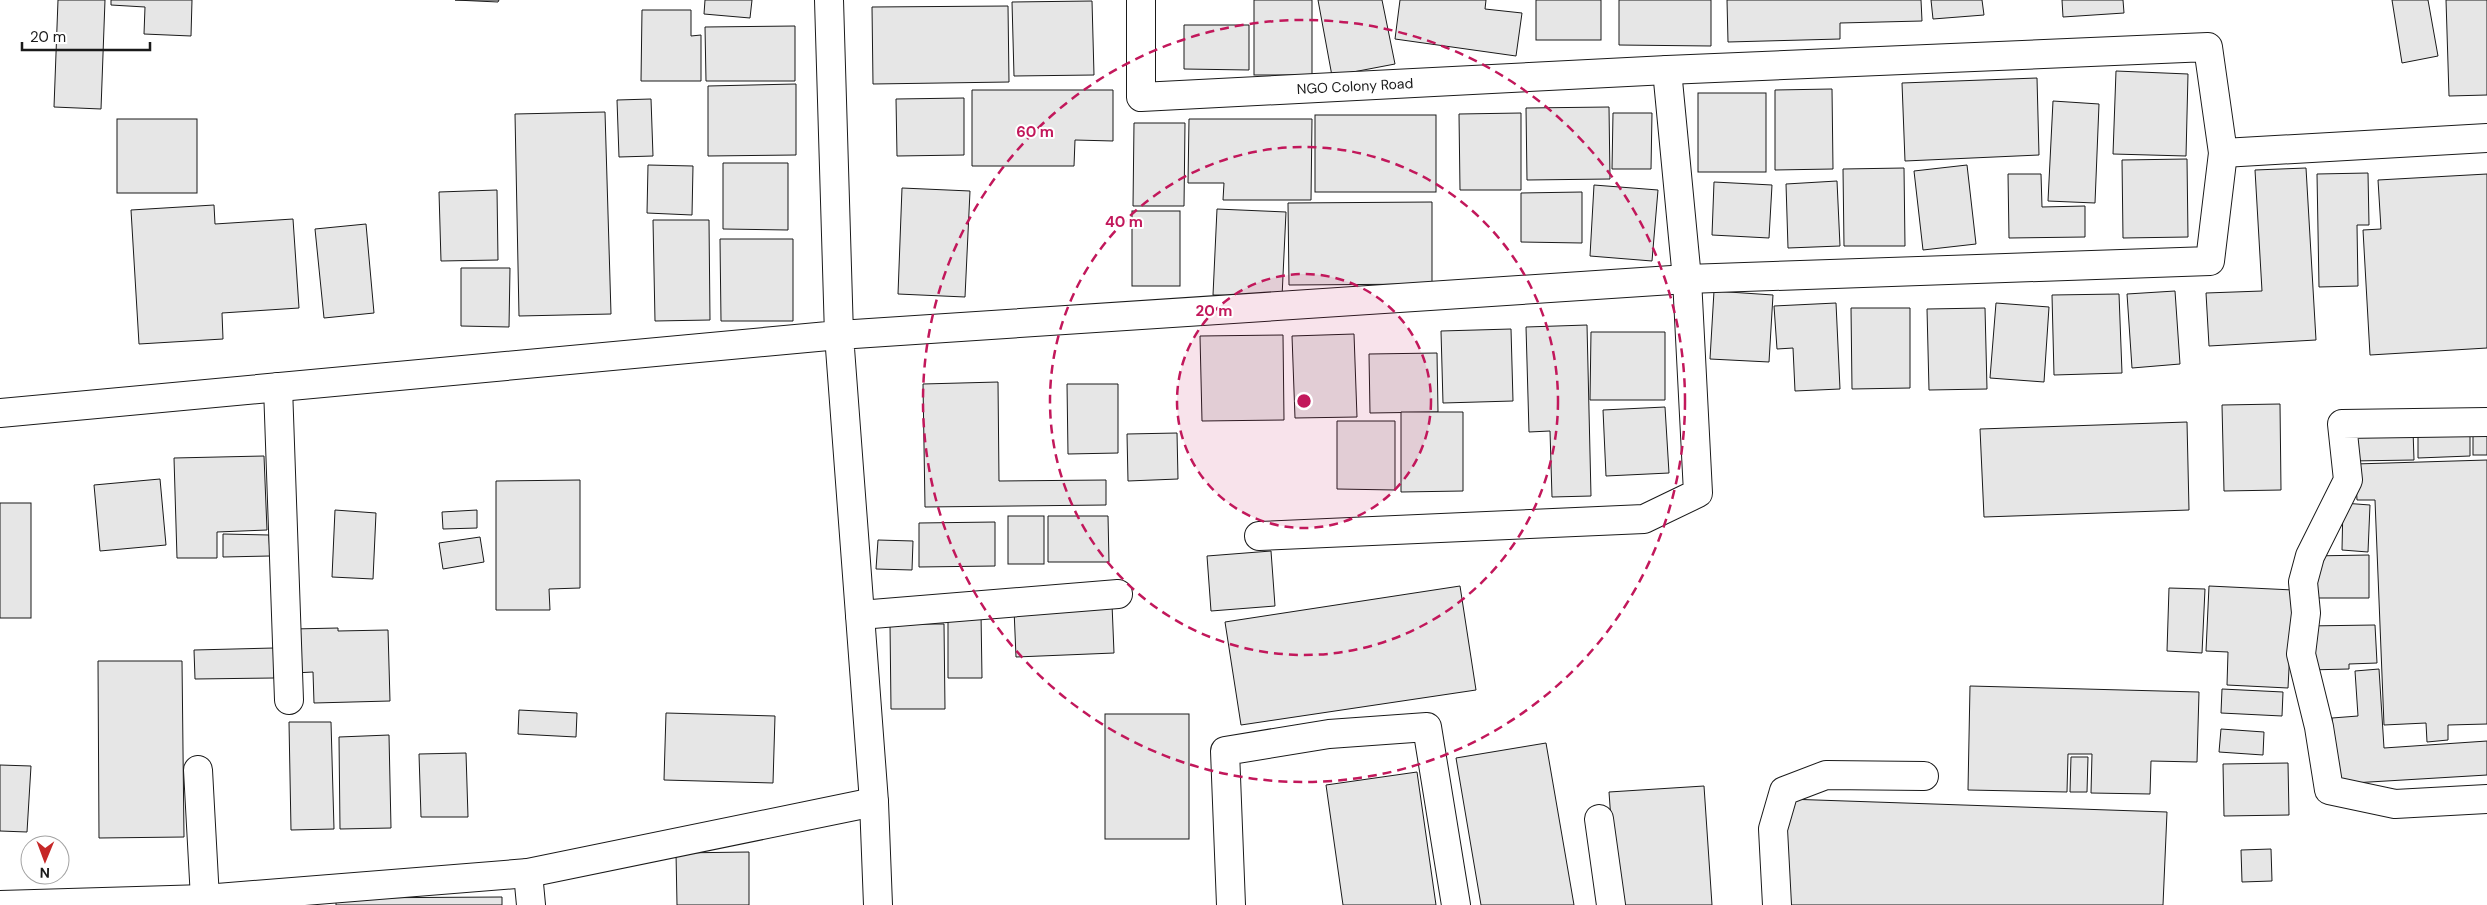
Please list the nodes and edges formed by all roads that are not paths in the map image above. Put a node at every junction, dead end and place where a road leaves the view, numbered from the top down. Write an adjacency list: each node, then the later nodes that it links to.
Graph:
1 (829, 0): 7 (street)
2 (1141, 0): 3 (street, NGO Colony Road)
3 (1667, 70): 5 (street); 6 (street)
4 (2487, 138): 5 (street)
5 (2222, 153): 6 (street)
6 (1687, 279): 7 (street); 11 (street)
7 (839, 335): 8 (street); 13 (street)
8 (278, 387): 9 (street); 14 (street)
9 (0, 413)
10 (2487, 422): 17 (street)
11 (1259, 536)
12 (1118, 594): 13 (street)
13 (860, 615): 18 (street)
14 (288, 700)
15 (198, 770): 21 (street)
16 (1924, 776): 28 (street)
17 (2487, 799)
18 (874, 802): 20 (street); 24 (street)
19 (1599, 819): 27 (street)
20 (528, 873): 21 (street); 23 (street)
21 (205, 899): 22 (street)
22 (0, 905)
23 (531, 905)
24 (878, 905)
25 (1231, 905): 26 (street)
26 (1456, 905)
27 (1611, 905)
28 (1777, 905)

